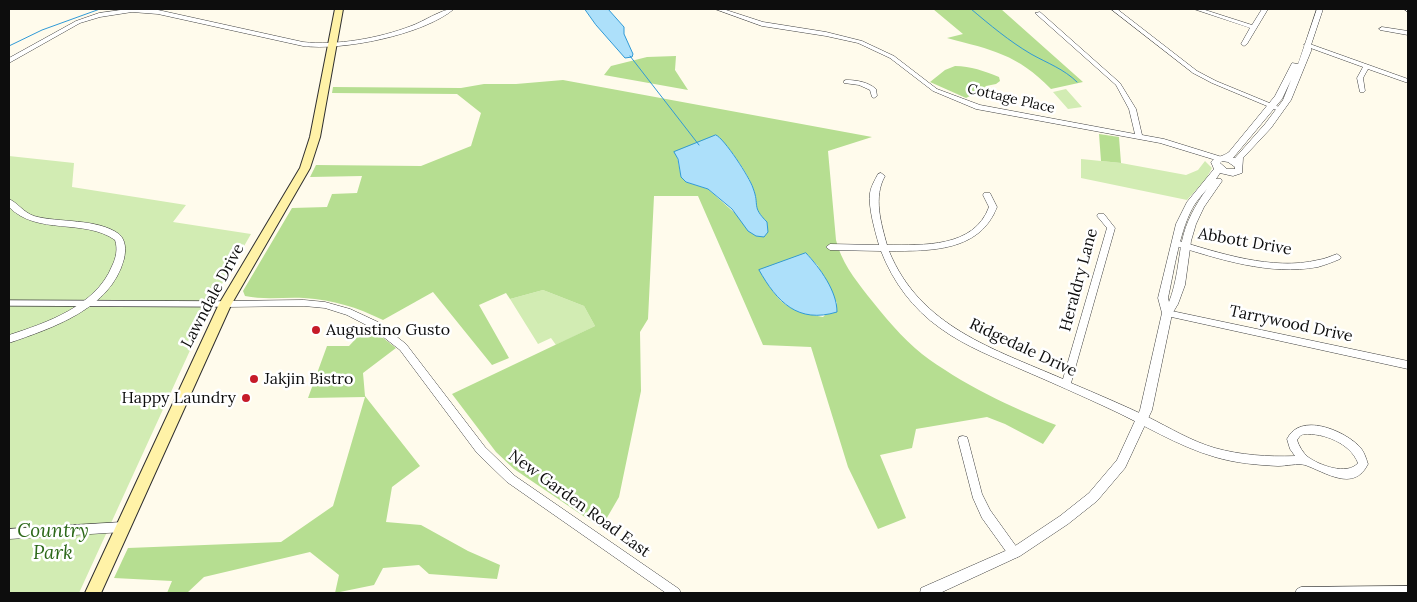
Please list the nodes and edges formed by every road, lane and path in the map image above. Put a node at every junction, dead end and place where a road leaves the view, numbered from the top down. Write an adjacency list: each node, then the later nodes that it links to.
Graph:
1 (339, 9): 12 (main road, Lawndale Drive)
2 (451, 9): 12 (street)
3 (718, 9): 22 (street, Cottage Place)
4 (1114, 9): 21 (street)
5 (1197, 9): 9 (street)
6 (1265, 9): 9 (street)
7 (1320, 9): 14 (street)
8 (1038, 13): 22 (street)
9 (1252, 27): 13 (street)
10 (1382, 29): 11 (street)
11 (1408, 33)
12 (331, 44): 15 (street); 37 (main road, Lawndale Drive)
13 (1244, 44)
14 (1307, 44): 16 (street); 21 (street)
15 (9, 61)
16 (1367, 66): 17 (street); 19 (street)
17 (1408, 81)
18 (846, 82): 20 (street)
19 (1362, 91)
20 (874, 96)
21 (1277, 108): 24 (street); 25 (street)
22 (1139, 137): 23 (street, Cottage Place)
23 (1196, 151): 24 (street, Cottage Place)
24 (1220, 162): 25 (street); 26 (street); 31 (street)
25 (1239, 166): 26 (street)
26 (1229, 173): 31 (street)
27 (881, 176): 33 (street, Ridgedale Drive)
28 (987, 195): 33 (street)
29 (9, 202): 36 (street)
30 (1101, 216): 41 (street, Heraldry Lane)
31 (1181, 245): 34 (street, Abbott Drive); 38 (street)
32 (830, 247): 33 (street)
33 (882, 247): 41 (street, Ridgedale Drive)
34 (1337, 257)
35 (9, 303): 36 (street)
36 (86, 303): 37 (street); 39 (street)
37 (225, 304): 45 (main road, Lawndale Drive); 50 (street, New Garden Road East)
38 (1167, 313): 40 (street, Tarrywood Drive); 42 (street)
39 (9, 339)
40 (1408, 364)
41 (1066, 384): 42 (street, Ridgedale Drive)
42 (1142, 418): 44 (street, Ridgedale Drive); 47 (street)
43 (963, 440): 47 (street)
44 (1304, 460): 44 (street)
45 (123, 527): 46 (street); 49 (main road, Lawndale Drive)
46 (9, 534)
47 (1014, 553): 51 (street)
48 (1408, 592): 53 (street)
49 (93, 593)
50 (675, 593)
51 (926, 593)
52 (1301, 593): 53 (street)
53 (1370, 593)

